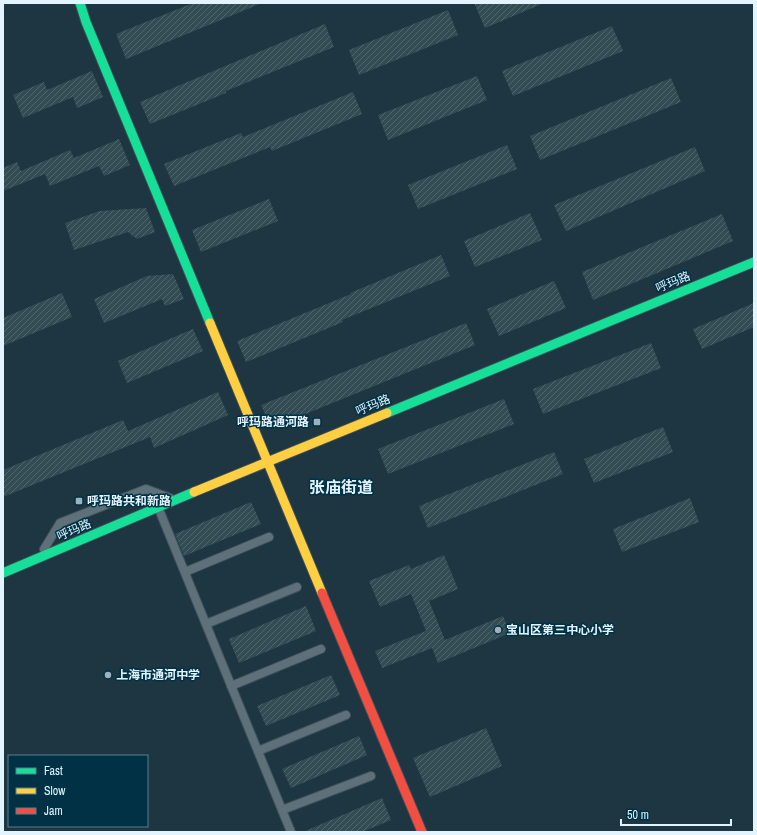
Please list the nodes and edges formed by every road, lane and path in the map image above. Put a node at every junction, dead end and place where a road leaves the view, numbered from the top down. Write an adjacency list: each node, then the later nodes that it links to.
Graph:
1 (80, 3): 3 (street)
2 (754, 262): 3 (street, 呼玛路)
3 (267, 462): 4 (street, 呼玛路); 19 (street)
4 (174, 500): 5 (street, 呼玛路); 7 (lane)
5 (158, 507): 7 (street, 呼玛路); 8 (lane)
6 (269, 537): 8 (lane)
7 (38, 558): 9 (street, 呼玛路)
8 (185, 572): 11 (lane)
9 (3, 573)
10 (297, 587): 11 (lane)
11 (206, 624): 13 (lane)
12 (321, 649): 13 (lane)
13 (231, 686): 15 (lane)
14 (346, 715): 15 (lane)
15 (258, 751): 17 (lane)
16 (371, 776): 17 (lane)
17 (282, 810): 18 (lane)
18 (291, 832)
19 (422, 832)

